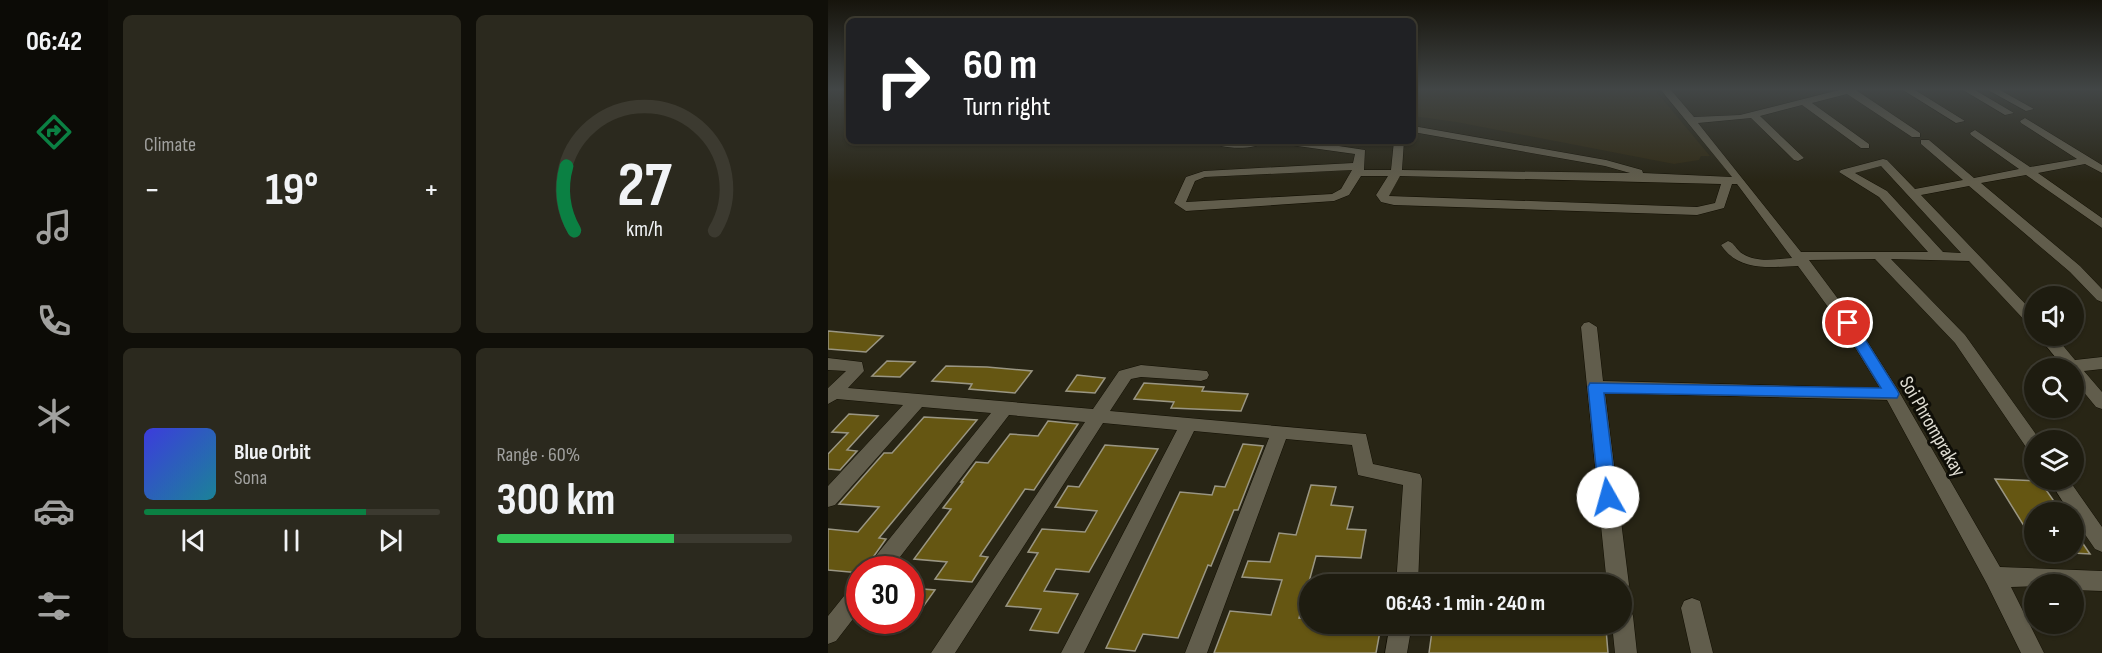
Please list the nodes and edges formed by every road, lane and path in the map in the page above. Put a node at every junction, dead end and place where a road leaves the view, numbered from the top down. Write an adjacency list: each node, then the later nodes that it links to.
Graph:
1 (1692, 120): 19 (street, Soi Phromprakay)
2 (1760, 120): 12 (street)
3 (1830, 120): 11 (street)
4 (1894, 120): 20 (street)
5 (2025, 121): 13 (street)
6 (1416, 130): 18 (street)
7 (1975, 132): 16 (street)
8 (1331, 144): 10 (street)
9 (1399, 144): 17 (street)
10 (1363, 146): 14 (street)
11 (1865, 146)
12 (1798, 158)
13 (2087, 160): 15 (street); 16 (street)
14 (1358, 170): 14 (street); 17 (street)
15 (2102, 170)
16 (2029, 171): 20 (street); 22 (street)
17 (1396, 173): 18 (street); 19 (street)
18 (1649, 177): 19 (street)
19 (1734, 182): 27 (street, Soi Phromprakay)
20 (1973, 182): 21 (street); 28 (street)
21 (1911, 193): 25 (street); 26 (street)
22 (2102, 224)
23 (1728, 245): 27 (street)
24 (1880, 255): 25 (street); 27 (street); 46 (street)
25 (1940, 257): 26 (street)
26 (1972, 257): 29 (street)
27 (1802, 259): 39 (street, Soi Phromprakay)
28 (2102, 297)
29 (2024, 312)
30 (1588, 327): 38 (street)
31 (2055, 346): 32 (street)
32 (2066, 358)
33 (2102, 363): 35 (street)
34 (828, 364): 40 (street)
35 (2084, 365)
36 (1201, 375): 44 (street)
37 (2084, 380): 42 (street)
38 (1596, 387): 39 (street); 53 (street)
39 (1892, 394): 54 (street, Soi Phromprakay)
40 (831, 396): 41 (street)
41 (917, 400): 43 (street); 49 (street)
42 (2102, 403)
43 (1005, 408): 44 (street); 51 (street)
44 (1097, 416): 45 (street); 61 (street)
45 (1189, 424): 47 (street); 62 (street)
46 (2024, 431)
47 (1281, 432): 52 (street); 63 (street)
48 (2065, 490): 50 (street)
49 (828, 499)
50 (2102, 543)
51 (888, 556)
52 (1408, 574)
53 (1617, 574)
54 (1994, 577): 55 (street); 67 (street, Soi Phromprakay)
55 (2102, 580)
56 (1692, 608): 66 (street)
57 (846, 610): 58 (street)
58 (828, 633)
59 (1399, 634): 64 (street)
60 (1624, 634): 65 (street)
61 (942, 653)
62 (1072, 653)
63 (1196, 653)
64 (1396, 653)
65 (1626, 653)
66 (1702, 653)
67 (2033, 653)

